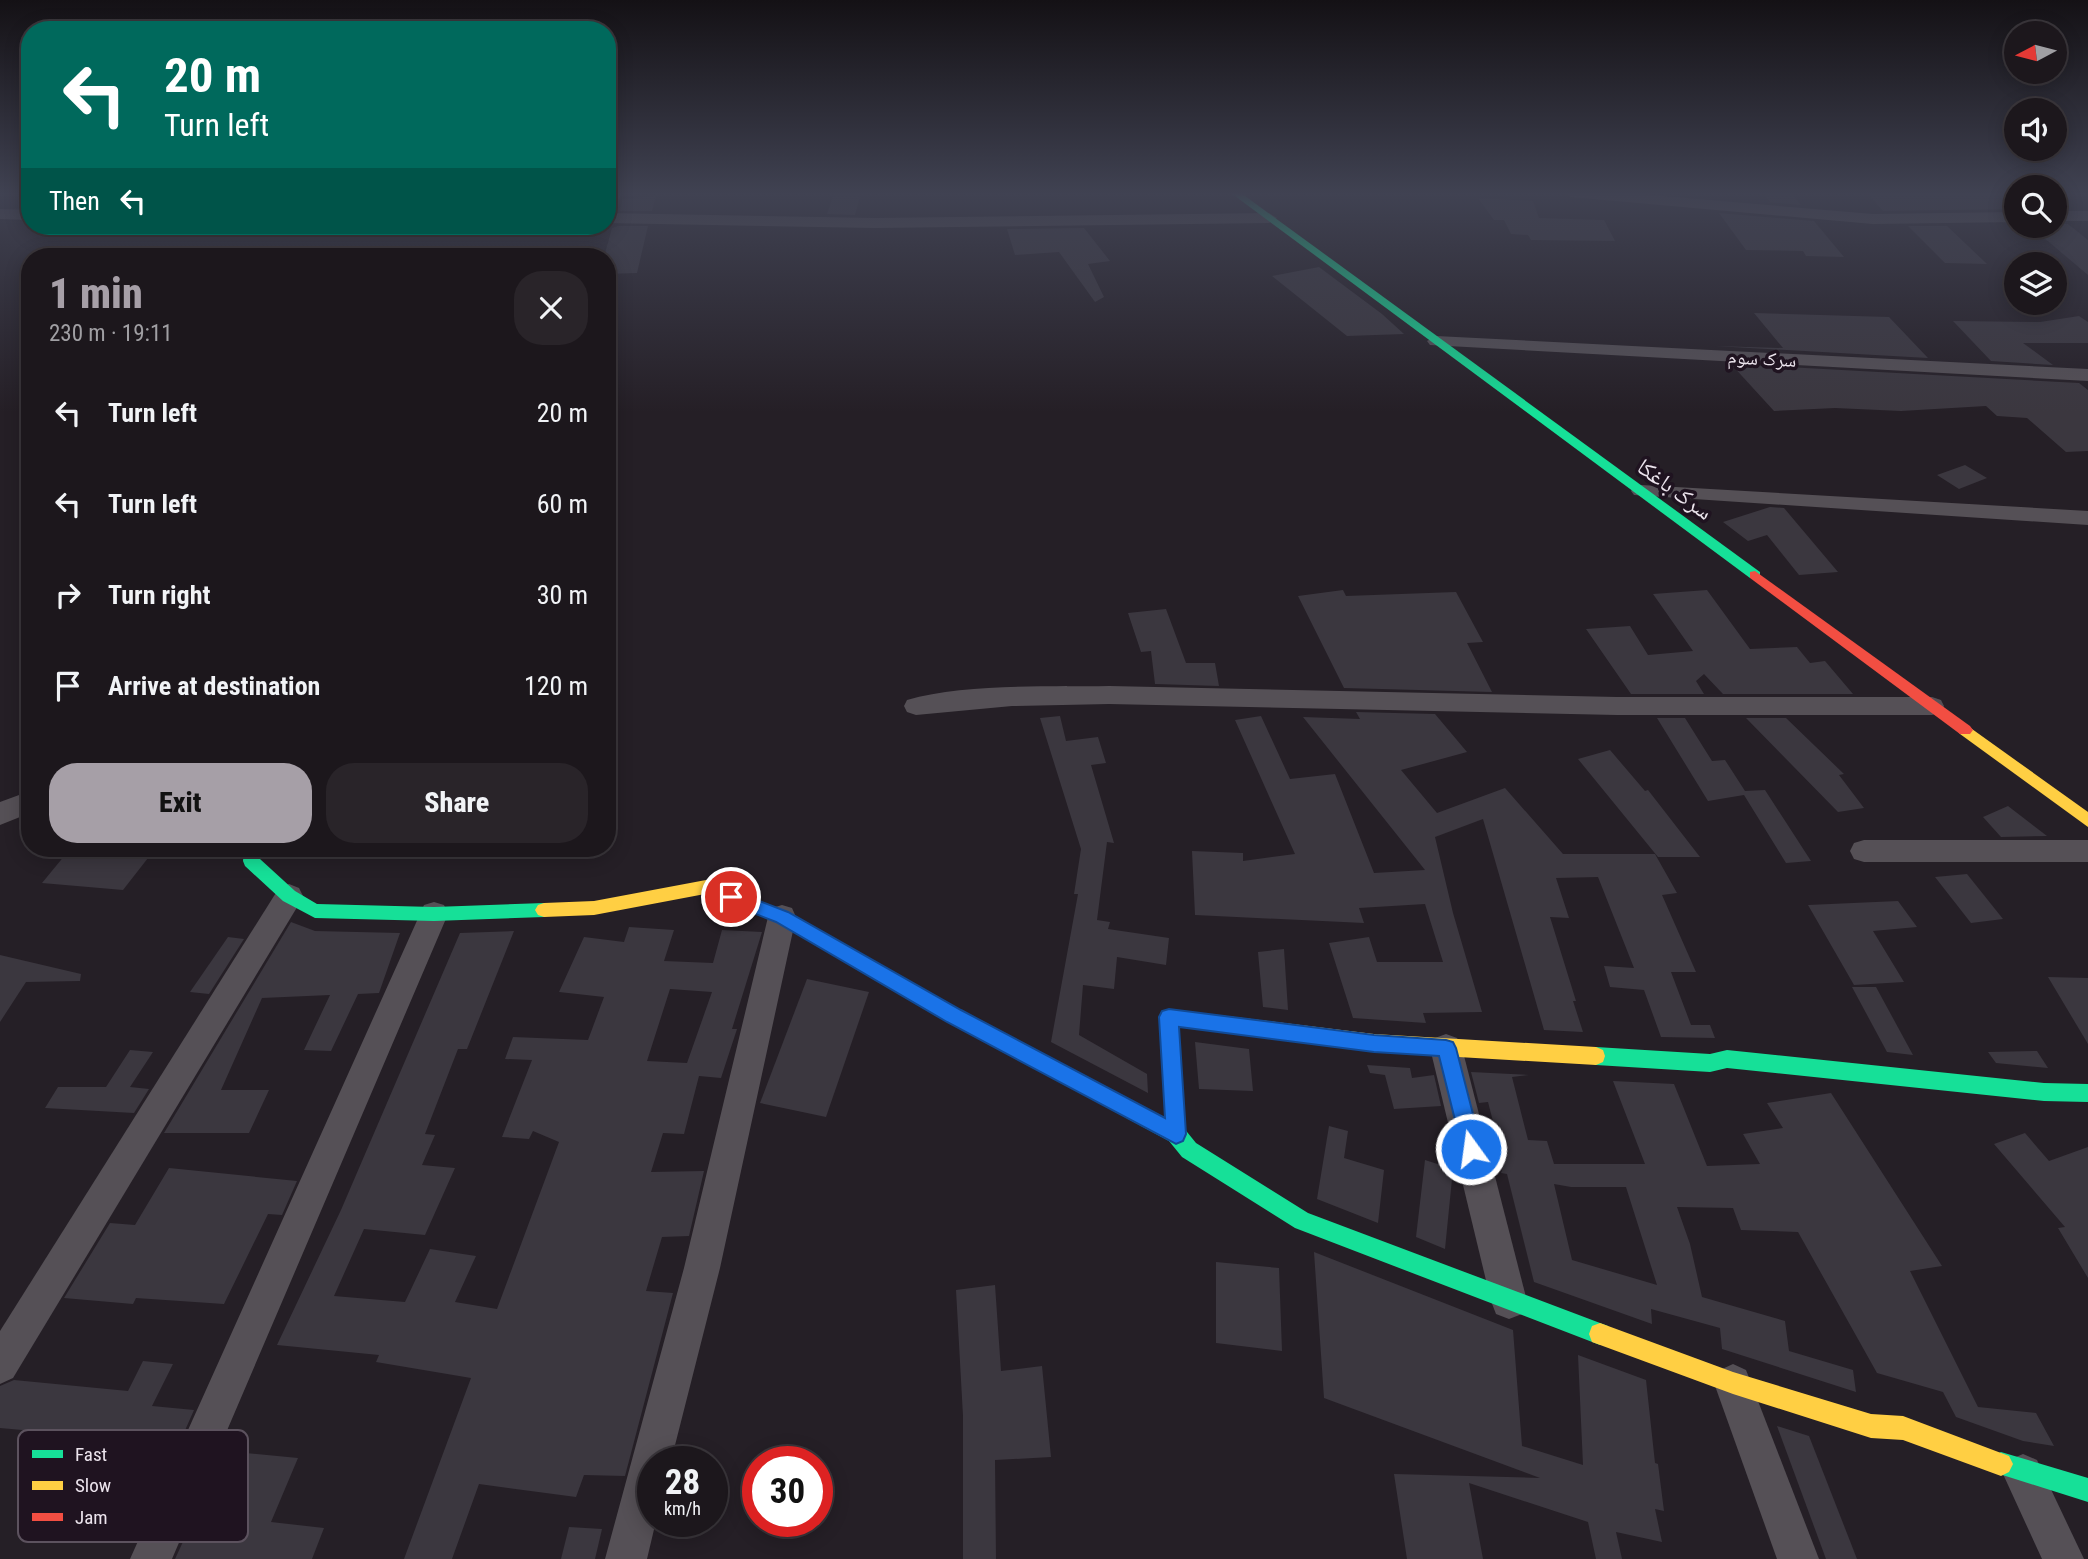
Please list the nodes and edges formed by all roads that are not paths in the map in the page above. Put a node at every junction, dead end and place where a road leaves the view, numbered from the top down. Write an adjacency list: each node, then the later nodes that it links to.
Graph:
1 (1334, 266): 2 (street, سرک باغکا)
2 (1436, 341): 3 (street, سرک سوم); 4 (street, سرک باغکا)
3 (2088, 375)
4 (1641, 491): 5 (street); 7 (street, سرک باغکا)
5 (2088, 517)
6 (916, 706): 7 (street)
7 (1932, 706): 10 (street, سرک باغکا)
8 (21, 805): 9 (street)
9 (0, 814)
10 (2088, 821)
11 (1864, 851): 12 (street)
12 (2088, 852)
13 (251, 857): 14 (street)
14 (289, 896): 15 (street); 21 (street)
15 (434, 914): 16 (street); 23 (street)
16 (782, 917): 19 (street); 28 (street)
17 (1446, 1048): 18 (street); 19 (street); 20 (street)
18 (2088, 1093)
19 (1176, 1134): 20 (street)
20 (1509, 1301): 22 (street)
21 (0, 1365)
22 (1733, 1383): 24 (street); 29 (street)
23 (208, 1430)
24 (2022, 1472): 25 (street); 30 (street)
25 (2088, 1490)
26 (158, 1542): 27 (street)
27 (151, 1559)
28 (626, 1559)
29 (1798, 1559)
30 (2063, 1559)

